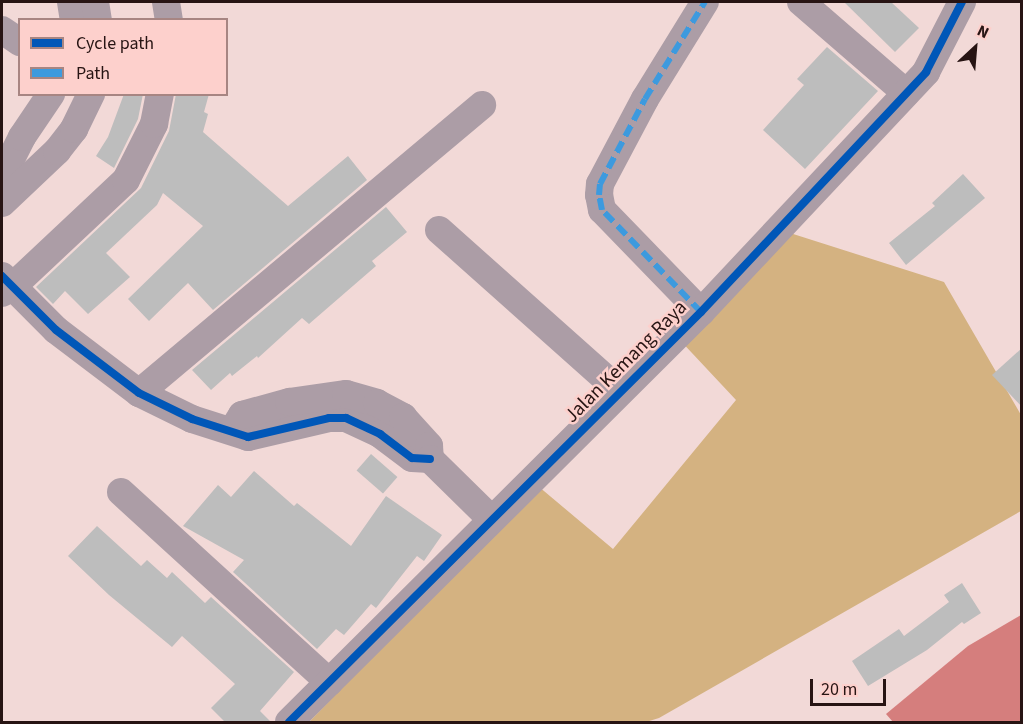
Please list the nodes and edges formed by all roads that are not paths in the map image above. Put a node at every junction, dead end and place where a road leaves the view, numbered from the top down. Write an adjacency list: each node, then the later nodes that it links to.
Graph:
1 (71, 2): 7 (street)
2 (95, 2): 8 (street)
3 (166, 2): 9 (street)
4 (705, 2): 20 (street)
5 (801, 2): 12 (street)
6 (962, 3): 12 (street, Jalan Kemang Raya)
7 (74, 18)
8 (98, 18)
9 (169, 18)
10 (2, 30): 11 (street)
11 (18, 41)
12 (906, 93): 20 (street, Jalan Kemang Raya)
13 (50, 96): 17 (street)
14 (90, 96): 17 (street)
15 (160, 96): 19 (street)
16 (482, 105): 22 (street)
17 (5, 183)
18 (439, 230): 21 (street)
19 (5, 285): 22 (street)
20 (701, 312): 21 (street, Jalan Kemang Raya)
21 (620, 391): 24 (street, Jalan Kemang Raya)
22 (139, 393): 24 (street)
23 (121, 492): 25 (street)
24 (491, 519): 25 (street, Jalan Kemang Raya)
25 (329, 682): 26 (street, Jalan Kemang Raya)
26 (289, 723)

